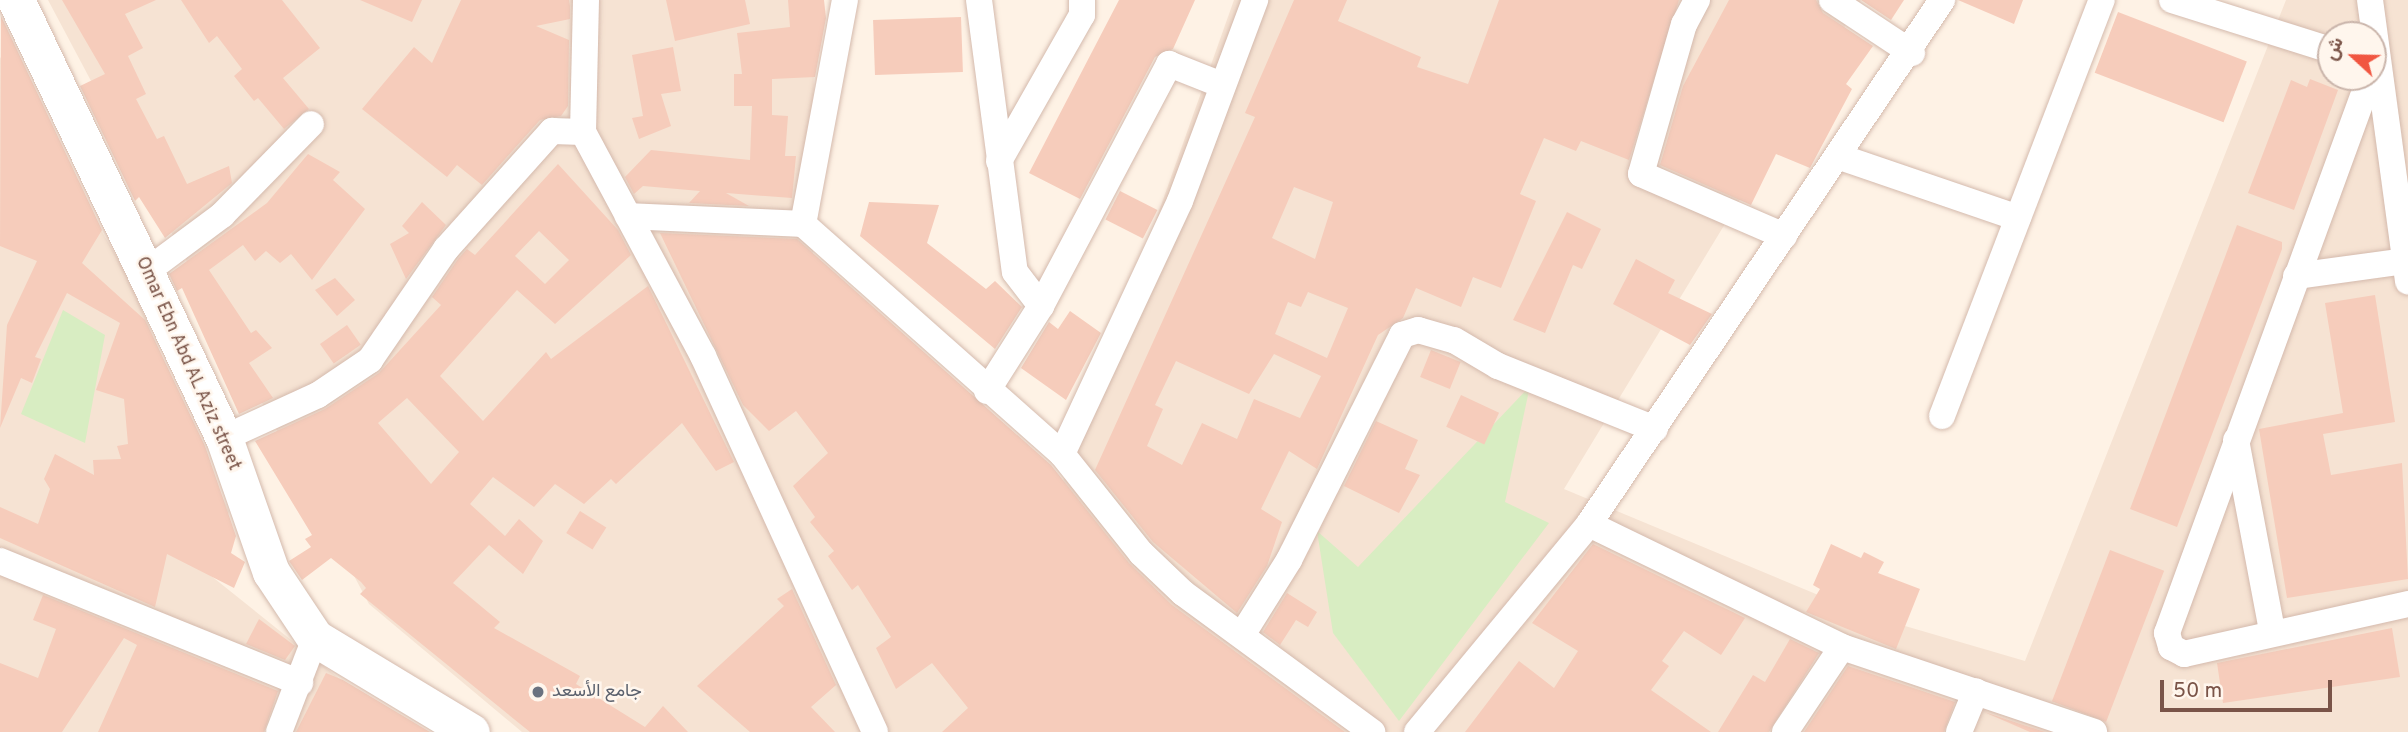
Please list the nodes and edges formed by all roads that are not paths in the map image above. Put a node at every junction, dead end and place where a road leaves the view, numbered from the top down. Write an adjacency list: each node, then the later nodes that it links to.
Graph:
1 (16, 0): 28 (street, Omar Ebn Abd AL Aziz street)
2 (586, 0): 21 (street)
3 (845, 0): 26 (street)
4 (979, 0): 23 (street)
5 (1082, 0): 23 (street)
6 (1255, 0): 17 (street)
7 (1697, 0): 27 (street)
8 (1832, 0): 16 (street)
9 (1942, 0): 16 (street)
10 (2102, 0): 25 (street)
11 (2172, 0): 13 (street)
12 (2370, 0): 14 (street)
13 (2204, 6): 15 (street)
14 (2371, 21)
15 (2317, 45)
16 (1912, 53): 22 (street)
17 (1222, 85): 31 (street); 37 (street)
18 (2364, 91): 30 (street)
19 (2377, 91): 29 (street)
20 (311, 124): 28 (street)
21 (583, 132): 24 (street); 35 (street)
22 (1840, 157): 25 (street); 27 (street)
23 (999, 161): 31 (street)
24 (628, 216): 26 (street); 49 (street)
25 (2018, 218): 33 (street)
26 (803, 224): 32 (street)
27 (1784, 236): 34 (street)
28 (147, 271): 35 (street, Omar Ebn Abd AL Aziz street)
29 (2407, 271): 30 (street)
30 (2296, 276): 36 (street)
31 (1041, 306): 32 (street)
32 (987, 391): 37 (street)
33 (1942, 416)
34 (1655, 429): 38 (street); 42 (street)
35 (224, 438): 43 (street, Omar Ebn Abd AL Aziz street)
36 (2236, 439): 41 (street); 41 (street)
37 (1062, 454): 42 (street)
38 (1589, 524): 44 (street); 51 (street)
39 (0, 561): 45 (street)
40 (2408, 604): 41 (street)
41 (2272, 630)
42 (1242, 635): 50 (street)
43 (315, 638): 45 (street); 47 (street, Omar Ebn Abd AL Aziz street)
44 (1842, 647): 46 (street); 52 (street)
45 (300, 683): 48 (street)
46 (1976, 691): 53 (street); 54 (street)
47 (448, 725)
48 (279, 732)
49 (875, 732)
50 (1372, 732)
51 (1418, 732)
52 (1785, 732)
53 (1959, 732)
54 (2094, 732)

